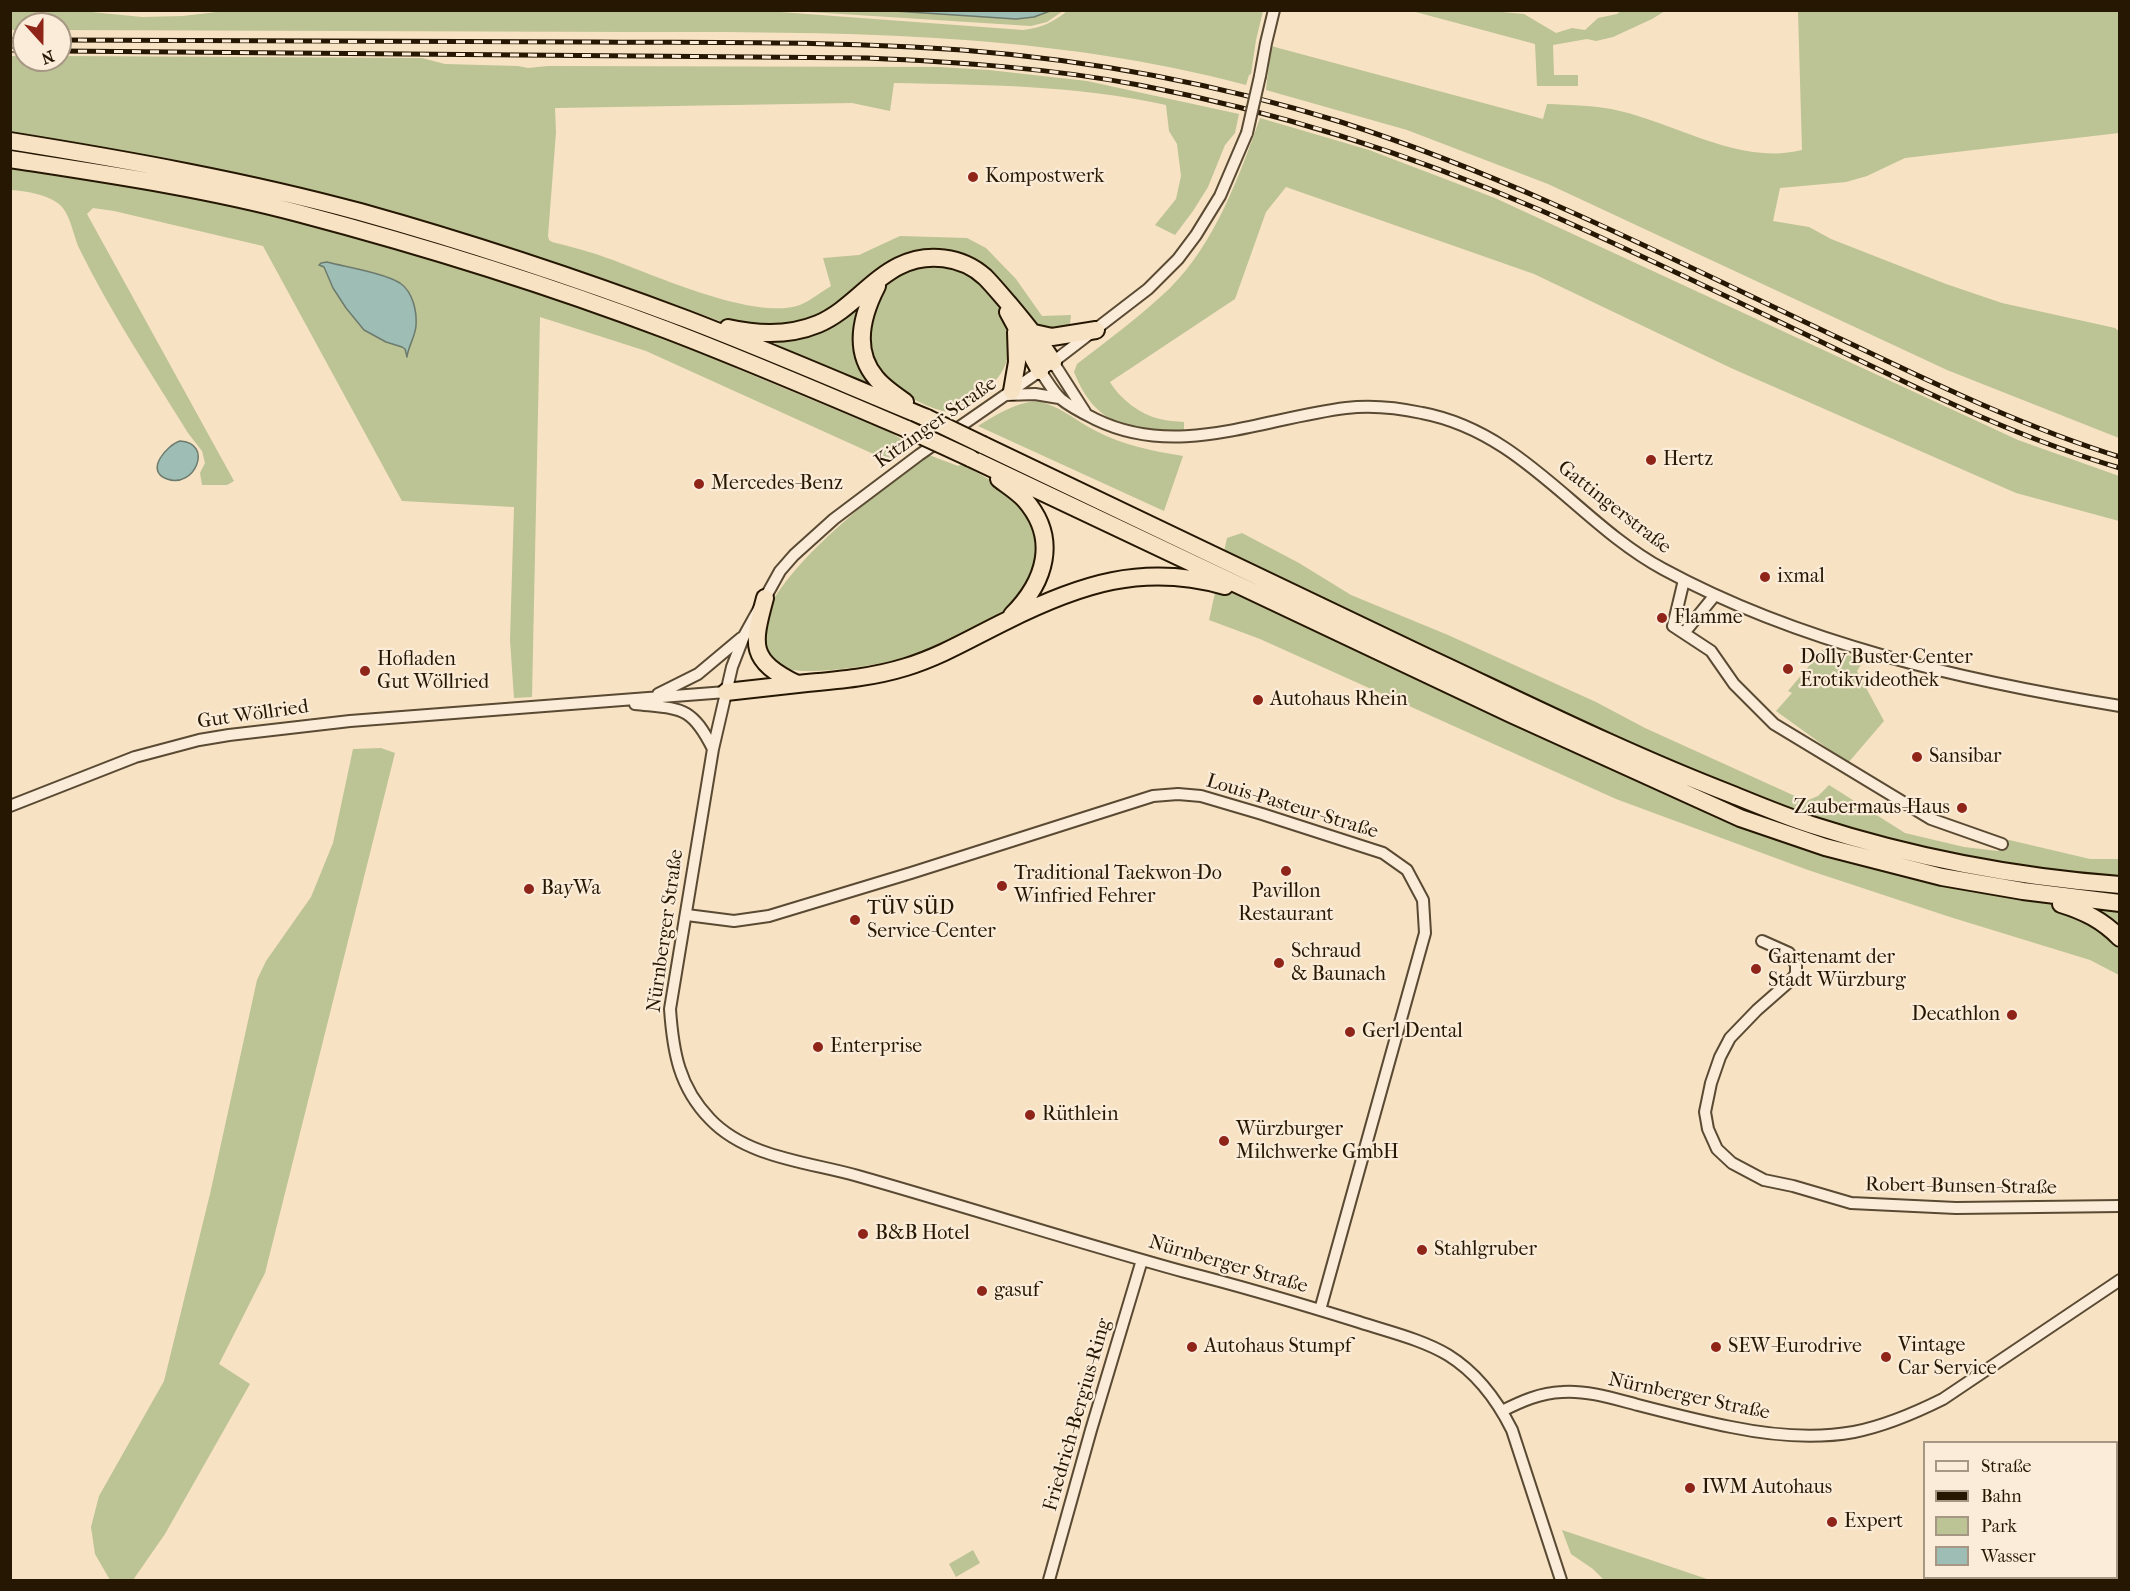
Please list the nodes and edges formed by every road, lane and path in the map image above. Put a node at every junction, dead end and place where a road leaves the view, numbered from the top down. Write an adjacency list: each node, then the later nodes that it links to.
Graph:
1 (1274, 10): 8 (street, Kitzinger Straße, bridge)
2 (10, 141): 6 (highway)
3 (10, 159): 15 (highway, bridge)
4 (881, 279): 5 (highway); 6 (highway); 14 (highway)
5 (998, 292): 7 (highway); 9 (highway)
6 (687, 319): 14 (highway)
7 (1016, 329): 10 (highway); 11 (highway)
8 (1096, 330): 9 (highway); 10 (street, Kitzinger Straße)
9 (1034, 333): 10 (highway)
10 (1047, 366): 11 (street, Kitzinger Straße); 12 (street, Gattingerstraße); 13 (street)
11 (1009, 393): 12 (street); 19 (street, Kitzinger Straße)
12 (1059, 398): 13 (street, Gattingerstraße)
13 (1087, 415): 16 (street, Gattingerstraße)
14 (927, 418): 31 (highway, bridge)
15 (970, 458): 18 (highway); 20 (highway)
16 (1684, 580): 17 (street, Gattingerstraße); 21 (street)
17 (1715, 595): 21 (street); 27 (street, Gattingerstraße)
18 (1264, 596): 20 (highway); 32 (highway)
19 (765, 598): 22 (street, Kitzinger Straße); 23 (highway)
20 (1005, 621): 23 (highway)
21 (1684, 633): 30 (street)
22 (744, 636): 24 (street, Kitzinger Straße); 25 (street)
23 (796, 684): 24 (highway)
24 (726, 692): 25 (street); 28 (street, Nürnberger Straße)
25 (650, 698): 26 (street)
26 (611, 701): 28 (street); 29 (street, Gut Wöllried)
27 (2120, 706)
28 (713, 749): 34 (street, Nürnberger Straße)
29 (10, 806)
30 (2002, 844)
31 (2120, 885)
32 (2023, 891): 33 (highway); 35 (highway)
33 (2120, 903)
34 (687, 915): 38 (street, Nürnberger Straße); 40 (street, Louis-Pasteur-Straße)
35 (2120, 938)
36 (1762, 941): 37 (street, Robert-Bunsen-Straße)
37 (2120, 1206)
38 (1142, 1260): 40 (street, Nürnberger Straße); 42 (street, Friedrich-Bergius-Ring)
39 (2120, 1280): 41 (street, Nürnberger Straße)
40 (1320, 1310): 41 (street, Nürnberger Straße)
41 (1502, 1411): 43 (street)
42 (1049, 1581)
43 (1561, 1581)

